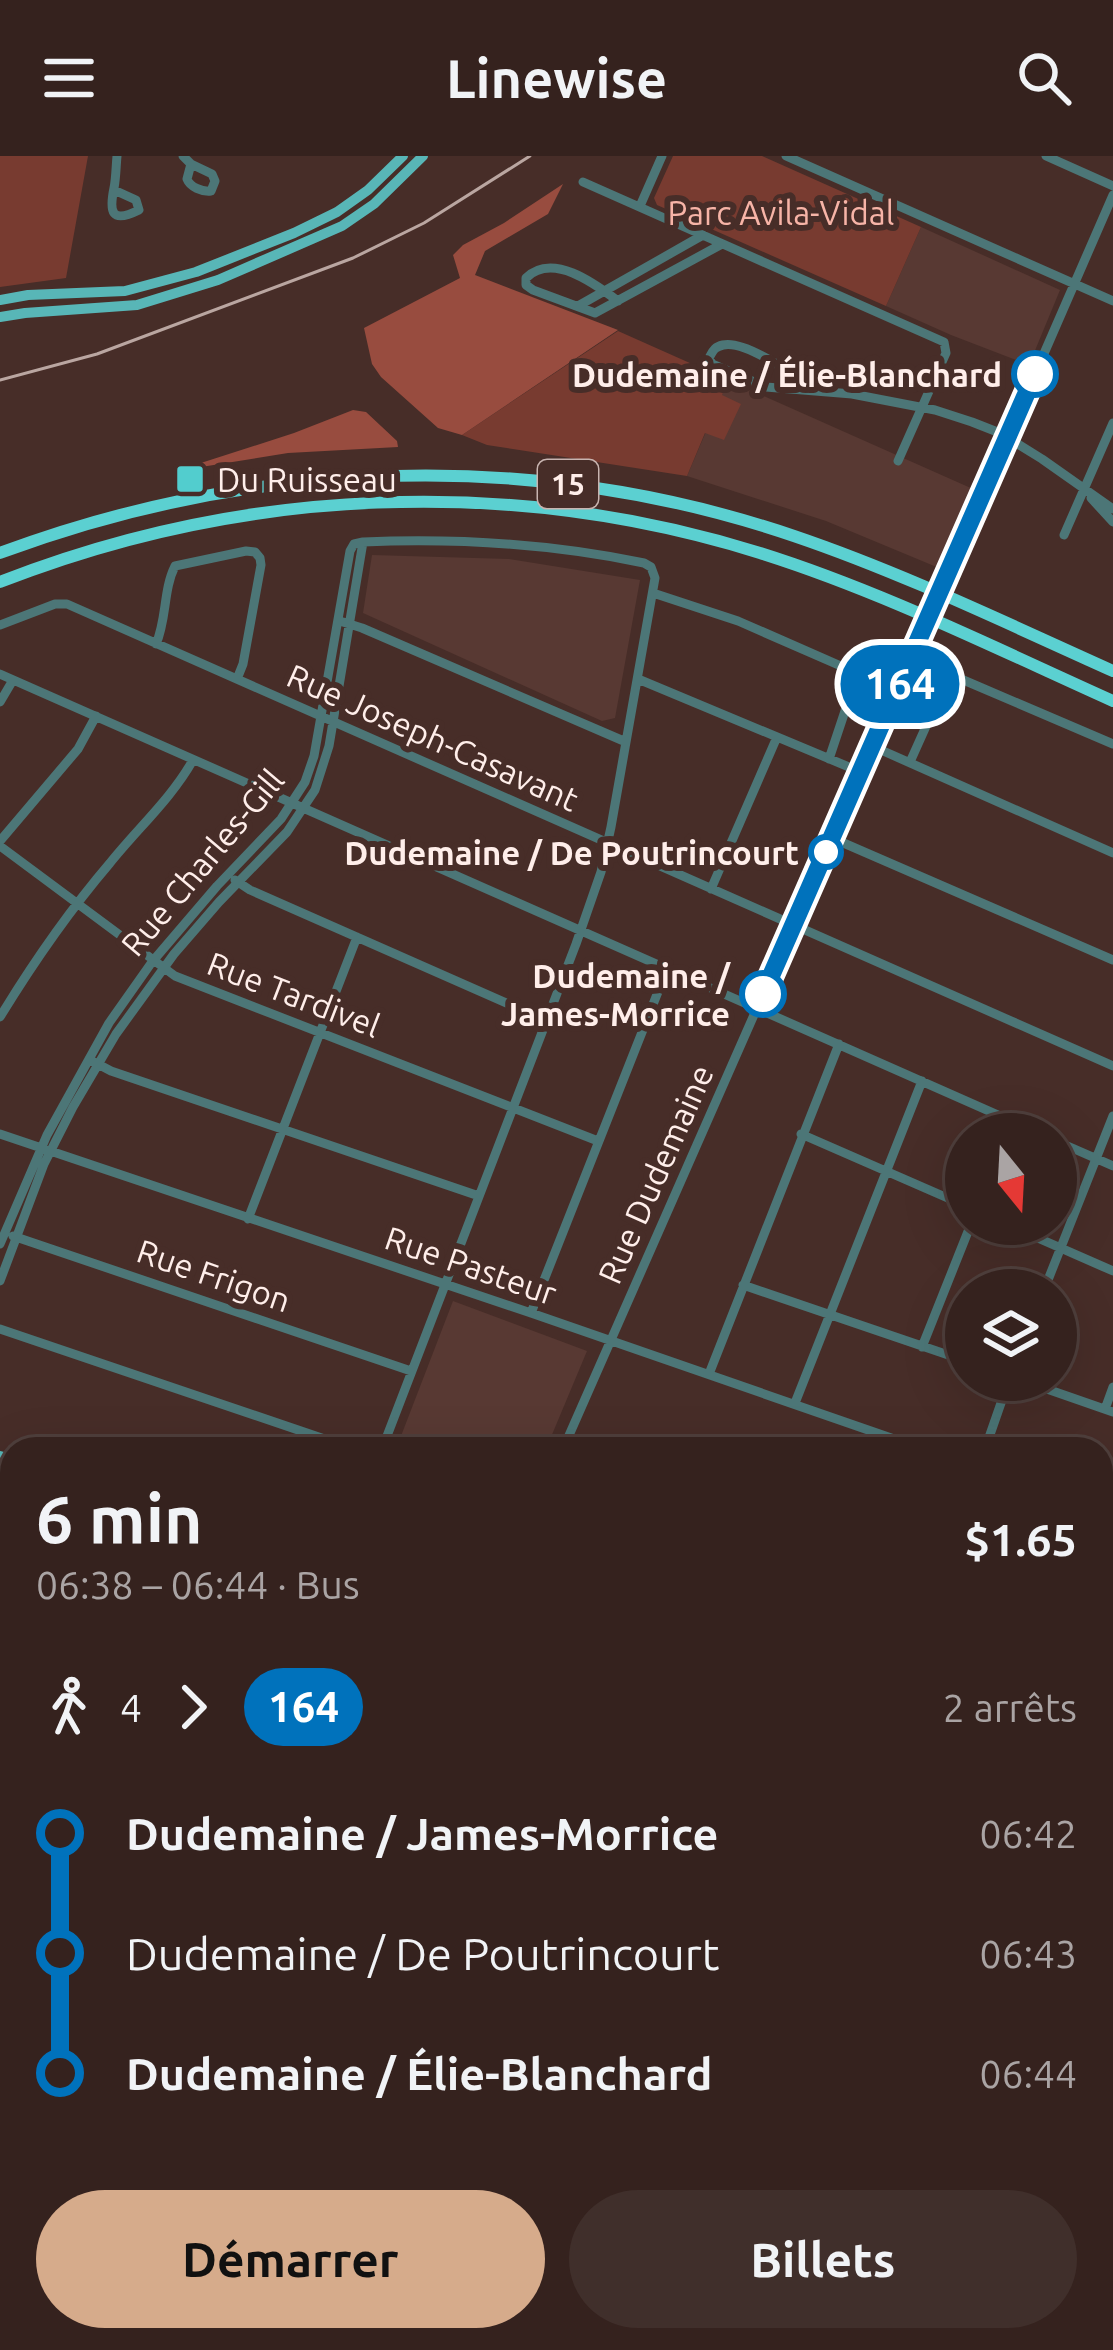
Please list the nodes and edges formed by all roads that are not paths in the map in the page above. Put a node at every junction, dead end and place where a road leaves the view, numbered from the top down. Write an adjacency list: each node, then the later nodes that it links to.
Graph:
1 (117, 156): 9 (street)
2 (403, 156): 16 (main road)
3 (423, 156): 20 (main road)
4 (662, 156): 11 (street)
5 (786, 156): 14 (street)
6 (1046, 156): 8 (street)
7 (583, 182): 11 (street)
8 (1113, 186)
9 (114, 190)
10 (1113, 196): 14 (street, Rue Dudemaine)
11 (640, 206): 12 (street)
12 (703, 235): 13 (street); 15 (street)
13 (722, 244): 17 (street); 22 (street)
14 (1075, 284): 18 (street); 24 (street, Rue Dudemaine)
15 (605, 291): 17 (street); 19 (street); 19 (street)
16 (0, 300)
17 (618, 301): 19 (street)
18 (1113, 302)
19 (578, 306)
20 (0, 317)
21 (810, 389): 21 (street); 22 (street)
22 (922, 407): 24 (street); 25 (street)
23 (1113, 423): 26 (street)
24 (1007, 438): 26 (street); 49 (street, Rue Dudemaine, bridge)
25 (898, 461)
26 (1085, 488): 27 (street); 28 (street); 29 (street)
27 (1113, 509)
28 (1113, 522)
29 (1064, 536)
30 (0, 553): 36 (highway, 15)
31 (0, 582): 41 (highway, 15)
32 (653, 592): 33 (street, Rue Charles-Gill); 38 (street); 50 (street)
33 (344, 622): 44 (street, Rue Charles-Gill); 45 (street, Rue Charles-Gill); 47 (street)
34 (0, 625): 35 (street, Rue Joseph-Casavant)
35 (156, 644): 40 (street, Rue Joseph-Casavant); 40 (street)
36 (1113, 671)
37 (0, 674): 39 (street)
38 (638, 679): 46 (street); 47 (street)
39 (13, 680): 42 (street); 43 (street)
40 (237, 680): 44 (street, Rue Joseph-Casavant)
41 (1113, 701)
42 (0, 702)
43 (96, 716): 51 (street); 58 (street)
44 (321, 716): 45 (street, Rue Joseph-Casavant); 54 (street, Rue Charles-Gill)
45 (333, 722): 55 (street, Rue Charles-Gill); 57 (street, Rue Joseph-Casavant)
46 (777, 737): 50 (street); 61 (street)
47 (626, 742): 57 (street)
48 (1113, 744): 52 (street)
49 (872, 746): 52 (street); 53 (street, Rue Dudemaine)
50 (830, 759): 53 (street)
51 (193, 760): 54 (street); 62 (street)
52 (910, 762): 59 (street)
53 (861, 772): 56 (street, Rue Dudemaine)
54 (292, 804): 55 (street); 60 (street, Rue Charles-Gill)
55 (304, 808): 60 (street, Rue Charles-Gill); 64 (street)
56 (832, 838): 63 (street, Rue Dudemaine); 66 (street)
57 (608, 843): 61 (street, Rue Joseph-Casavant); 64 (street)
58 (0, 844): 62 (street, Rue Tardivel)
59 (1113, 853)
60 (232, 878): 65 (street); 67 (street, Rue Charles-Gill)
61 (711, 889): 63 (street, Rue Joseph-Casavant)
62 (76, 904): 67 (street, Rue Tardivel); 70 (street)
63 (794, 924): 69 (street, Rue Dudemaine); 75 (street, Rue Joseph-Casavant)
64 (580, 930): 68 (street); 71 (street)
65 (357, 937): 71 (street); 72 (street)
66 (1113, 960)
67 (157, 965): 72 (street, Rue Tardivel); 74 (street, Rue Charles-Gill)
68 (667, 969): 69 (street); 83 (street)
69 (757, 1008): 73 (street); 104 (street, Rue Dudemaine)
70 (0, 1017)
71 (547, 1021): 77 (street)
72 (320, 1033): 77 (street, Rue Tardivel); 80 (street)
73 (839, 1044): 76 (street); 82 (street)
74 (93, 1061): 80 (street); 84 (street, Rue Charles-Gill)
75 (1113, 1066)
76 (922, 1081): 78 (street); 88 (street)
77 (512, 1109): 83 (street, Rue Tardivel); 89 (street)
78 (994, 1113)
79 (1113, 1116): 86 (street)
80 (282, 1129): 89 (street); 91 (street)
81 (0, 1134): 84 (street, Rue Pasteur)
82 (801, 1134): 88 (street); 100 (street)
83 (598, 1142): 101 (street)
84 (46, 1150): 91 (street, Rue Pasteur); 92 (street, Rue Charles-Gill)
85 (1077, 1150): 86 (street)
86 (1095, 1158): 87 (street); 95 (street)
87 (1113, 1166)
88 (885, 1170): 90 (street); 102 (street)
89 (479, 1196): 99 (street)
90 (945, 1197)
91 (248, 1219): 99 (street, Rue Pasteur)
92 (5, 1236): 98 (street, Rue Charles-Gill); 107 (street, Rue Frigon)
93 (962, 1245): 105 (street)
94 (1053, 1245): 95 (street)
95 (1060, 1248): 96 (street); 97 (street)
96 (1052, 1269)
97 (1113, 1271)
98 (0, 1281)
99 (444, 1284): 101 (street, Rue Pasteur); 107 (street)
100 (743, 1285): 102 (street); 108 (street)
101 (531, 1313): 104 (street, Rue Pasteur)
102 (829, 1315): 105 (street); 112 (street)
103 (0, 1329): 114 (street)
104 (611, 1341): 108 (street, Rue Pasteur); 116 (street, Rue Dudemaine)
105 (922, 1347): 106 (street)
106 (945, 1354)
107 (411, 1371): 115 (street)
108 (709, 1374): 112 (street, Rue Pasteur)
109 (1113, 1387): 113 (street)
110 (1077, 1399): 113 (street)
111 (1002, 1401): 118 (street)
112 (795, 1403): 117 (street, Rue Pasteur)
113 (1109, 1410)
114 (319, 1437)
115 (386, 1437)
116 (568, 1437)
117 (890, 1437)
118 (989, 1437)

